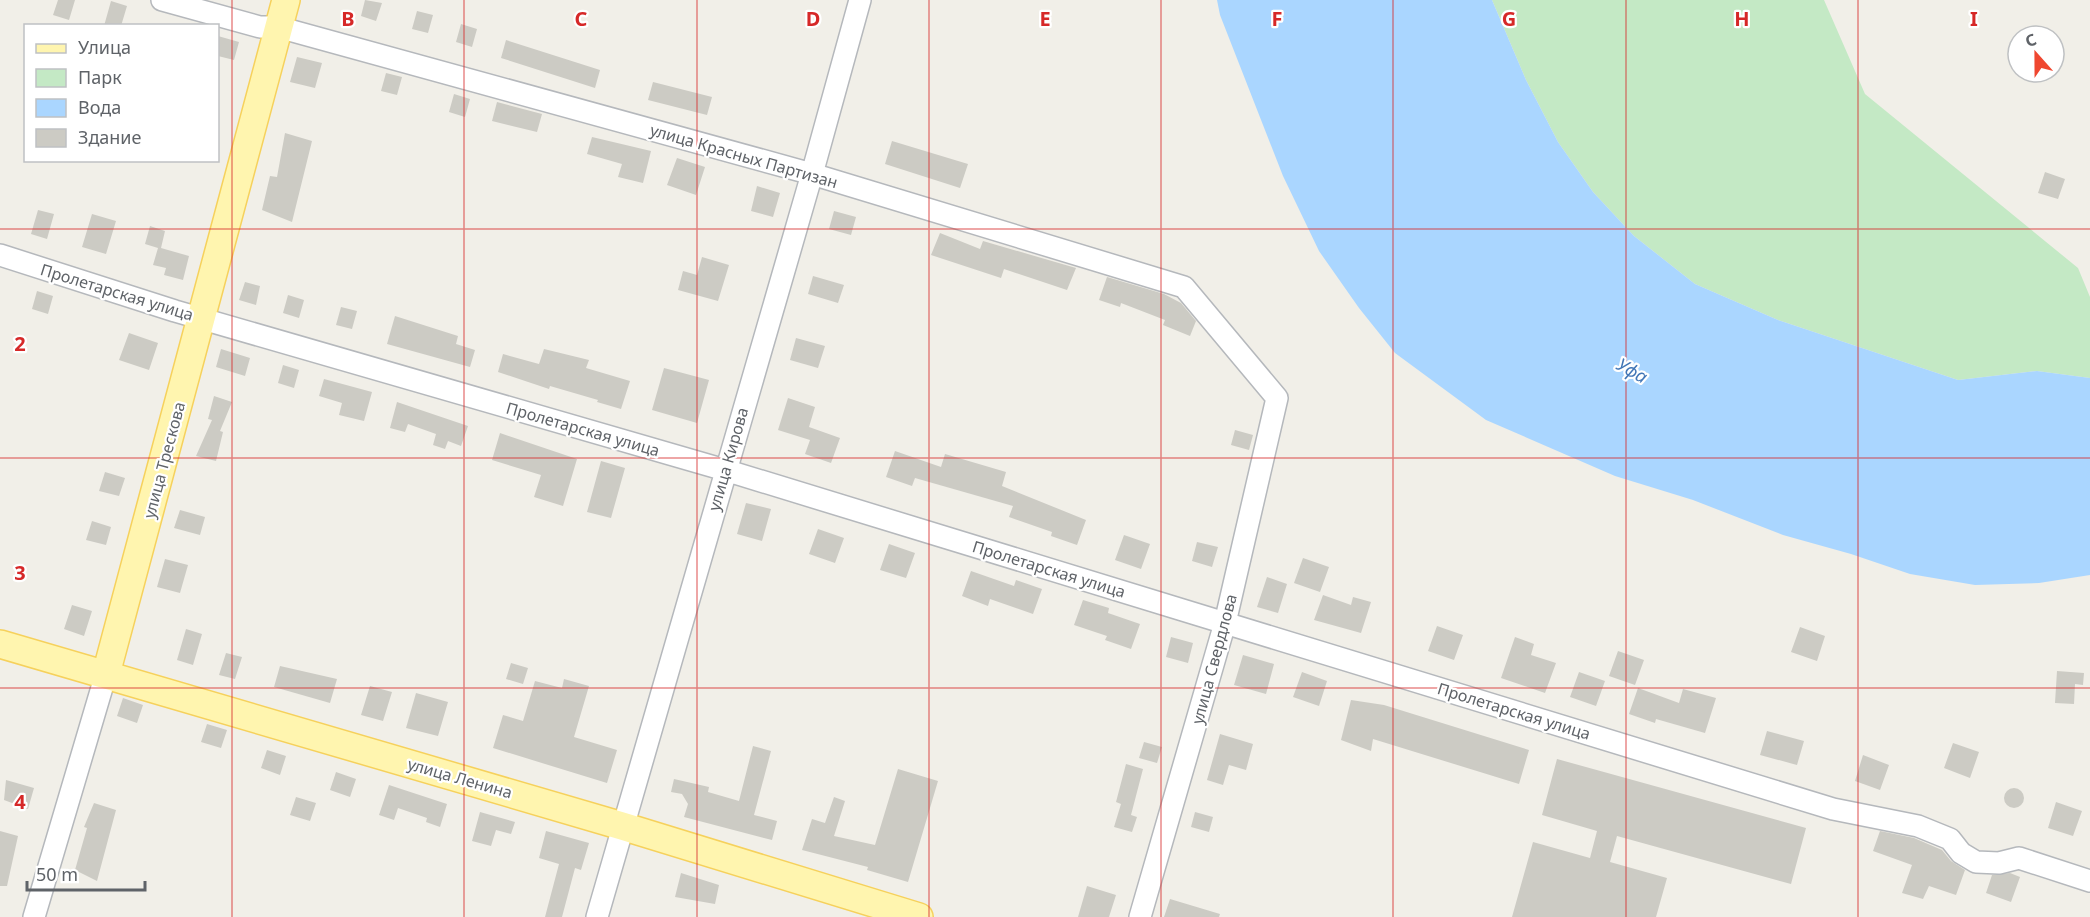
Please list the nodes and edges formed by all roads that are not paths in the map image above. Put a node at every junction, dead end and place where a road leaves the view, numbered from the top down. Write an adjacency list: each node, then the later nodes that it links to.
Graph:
1 (162, 0): 4 (street, улица Красных Партизан)
2 (286, 0): 4 (main road, улица Трескова)
3 (860, 0): 5 (street, улица Кирова)
4 (278, 27): 5 (street, улица Красных Партизан); 7 (main road, улица Трескова)
5 (812, 174): 8 (street, улица Красных Партизан); 9 (street, улица Кирова)
6 (0, 255): 7 (street, Пролетарская улица)
7 (202, 319): 9 (street, Пролетарская улица); 12 (main road, улица Трескова)
8 (1277, 398): 10 (street, улица Свердлова)
9 (725, 470): 10 (street, Пролетарская улица); 13 (street, улица Кирова)
10 (1225, 623): 14 (street, Пролетарская улица); 18 (street, улица Свердлова)
11 (0, 644): 12 (main road, улица Ленина)
12 (106, 674): 13 (main road, улица Ленина); 15 (street, улица Трескова)
13 (622, 826): 16 (street, улица Кирова); 17 (main road, улица Ленина)
14 (2090, 881)
15 (34, 917)
16 (597, 917)
17 (920, 917)
18 (1140, 917)

